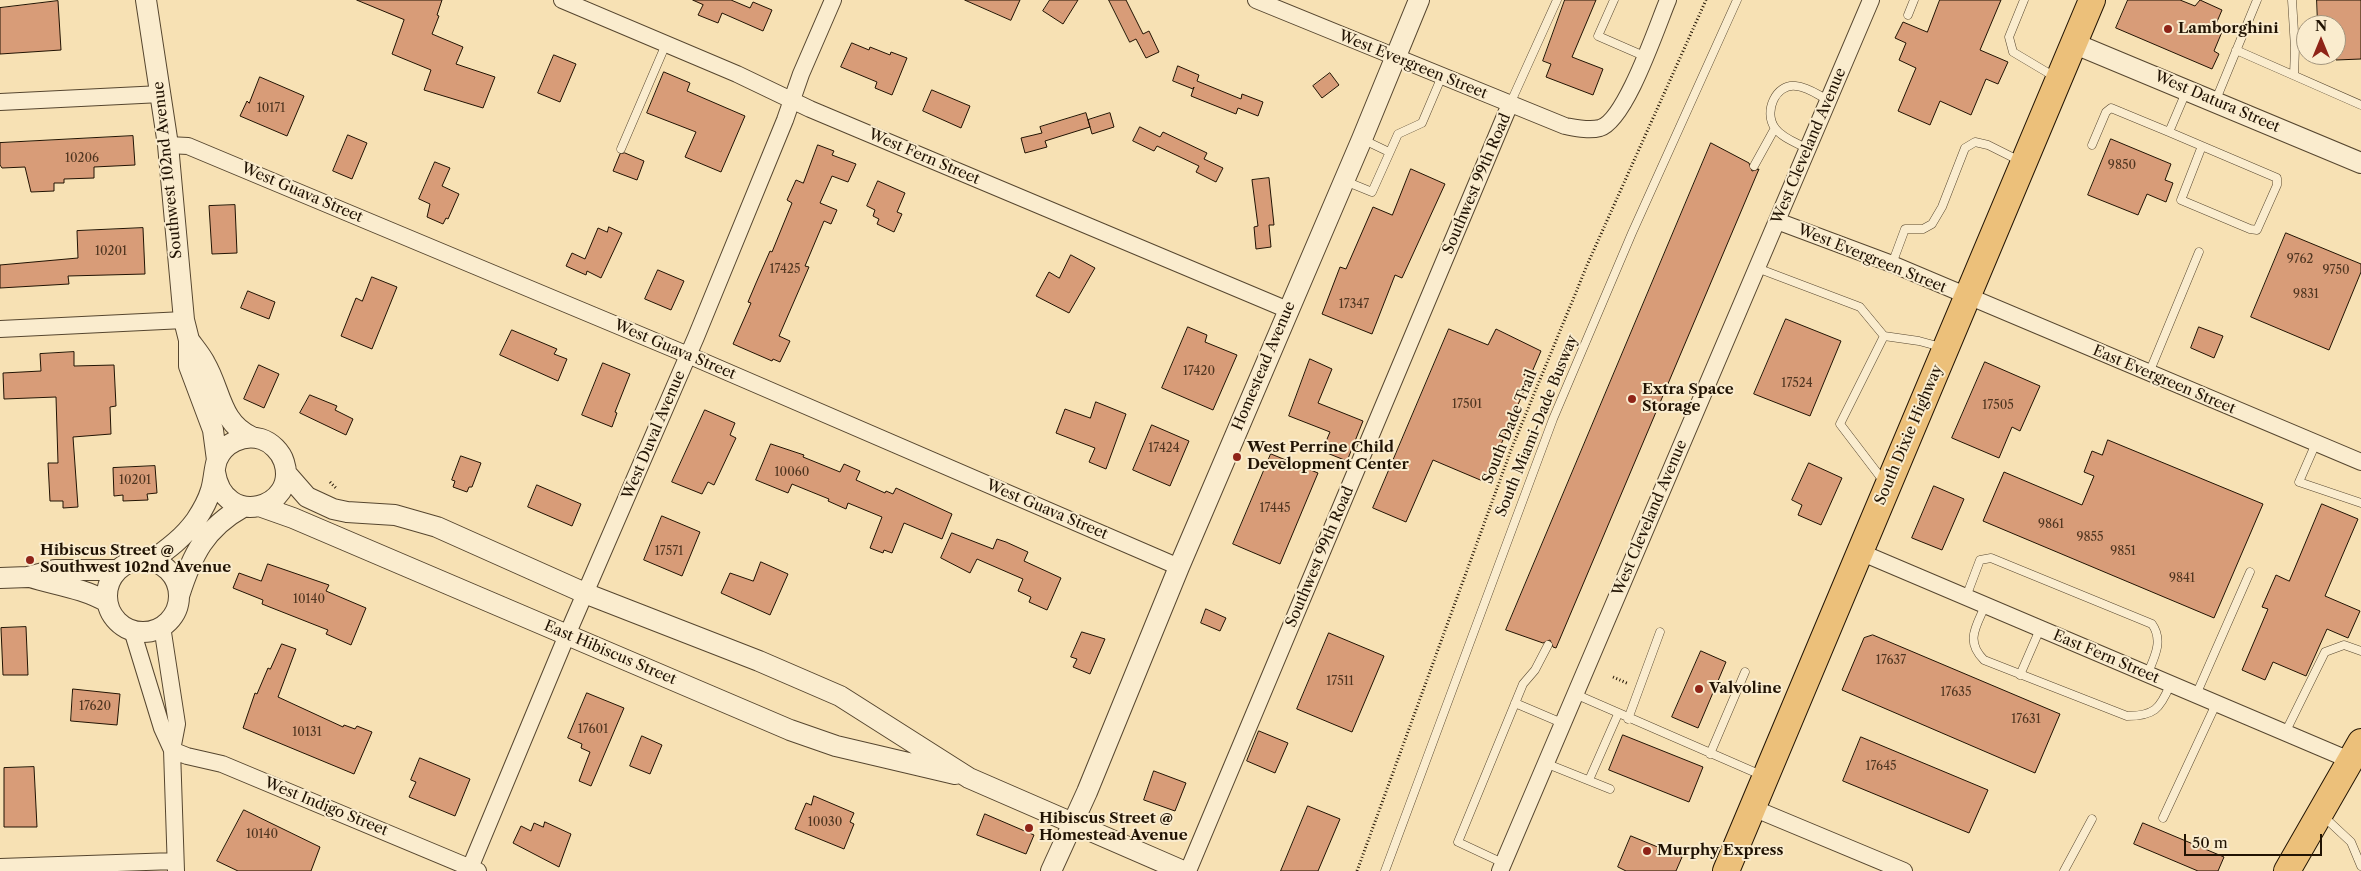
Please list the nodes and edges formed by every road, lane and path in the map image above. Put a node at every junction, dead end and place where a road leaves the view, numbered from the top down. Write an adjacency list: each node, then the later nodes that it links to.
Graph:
1 (146, 0): 27 (street, Southwest 102nd Avenue)
2 (562, 0): 18 (street, West Fern Street)
3 (833, 0): 28 (street, West Duval Avenue)
4 (1256, 0): 22 (street, West Evergreen Street)
5 (1418, 0): 22 (street, Homestead Avenue)
6 (1557, 0): 32 (lane)
7 (1614, 0): 21 (lane)
8 (1668, 0): 21 (street)
9 (1706, 0): 121 (path, South Dade Trail)
10 (1737, 0): 122 (lane, South Miami-Dade Busway)
11 (1871, 0): 29 (street, West Cleveland Avenue)
12 (1914, 0): 17 (lane)
13 (2024, 0): 25 (lane)
14 (2257, 0): 20 (lane)
15 (2292, 0): 23 (lane)
16 (2088, 1): 19 (highway, South Dixie Highway)
17 (1908, 16)
18 (666, 44): 28 (street, West Fern Street); 40 (lane)
19 (2073, 44): 25 (highway, South Dixie Highway); 26 (street, West Datura Street)
20 (2236, 50): 23 (lane); 31 (lane)
21 (1644, 56): 32 (street, West Evergreen Street)
22 (1394, 57): 24 (street, West Evergreen Street); 36 (street, Homestead Avenue)
23 (2294, 75): 33 (lane)
24 (1442, 76): 32 (street, West Evergreen Street); 42 (lane)
25 (2059, 79): 43 (highway, South Dixie Highway)
26 (2187, 90): 31 (street, West Datura Street); 35 (lane)
27 (161, 94): 30 (street); 37 (street, Southwest 102nd Avenue)
28 (792, 99): 52 (street, West Fern Street); 58 (street, West Duval Avenue)
29 (1828, 100): 34 (lane); 41 (street, West Cleveland Avenue)
30 (0, 102)
31 (2215, 102): 44 (street, West Datura Street)
32 (1510, 104): 120 (street, Southwest 99th Road)
33 (2361, 105)
34 (1775, 128): 41 (lane); 45 (lane)
35 (2170, 132): 38 (lane); 39 (lane)
36 (1362, 139): 42 (lane); 46 (street, Homestead Avenue)
37 (168, 145): 53 (street, Southwest 102nd Avenue); 58 (street, West Guava Street)
38 (2092, 145)
39 (2202, 146): 39 (lane)
40 (621, 149)
41 (1808, 149): 47 (street, West Cleveland Avenue)
42 (1389, 152): 46 (lane)
43 (2023, 162): 49 (lane); 51 (highway, South Dixie Highway)
44 (2361, 163)
45 (1754, 166)
46 (1344, 180): 52 (street, Homestead Avenue)
47 (1777, 220): 49 (street, West Evergreen Street); 50 (street, West Cleveland Avenue)
48 (2199, 252): 59 (lane)
49 (1892, 264): 51 (street, West Evergreen Street)
50 (1757, 268): 55 (lane); 93 (street, West Cleveland Avenue)
51 (1967, 297): 57 (highway, South Dixie Highway); 59 (street, East Evergreen Street)
52 (1288, 310): 70 (street, Homestead Avenue)
53 (184, 320): 54 (street); 56 (street, Southwest 102nd Avenue)
54 (0, 329)
55 (1884, 336): 57 (lane); 65 (lane)
56 (189, 340): 60 (street, Southwest 102nd Avenue); 63 (street, Southwest 102nd Avenue)
57 (1945, 348): 65 (highway, South Dixie Highway)
58 (688, 355): 70 (street, West Guava Street); 75 (street, West Duval Avenue)
59 (2149, 374): 61 (street, East Evergreen Street)
60 (252, 437): 63 (street); 64 (street)
61 (2316, 443): 62 (street, East Evergreen Street); 66 (lane)
62 (2361, 462)
63 (216, 466): 67 (street); 69 (street, Southwest 102nd Avenue)
64 (286, 474): 67 (street); 75 (street, East Hibiscus Street)
65 (1887, 486): 68 (highway, South Dixie Highway)
66 (2361, 502)
67 (251, 507): 76 (street); 84 (street, East Hibiscus Street)
68 (1860, 552): 77 (street, East Fern Street); 105 (highway, South Dixie Highway)
69 (151, 561): 71 (street); 76 (street)
70 (1179, 567): 113 (street, Homestead Avenue)
71 (118, 570): 73 (street); 78 (street)
72 (2250, 572): 94 (lane)
73 (28, 577): 74 (street); 78 (street)
74 (0, 578)
75 (586, 594): 84 (street, West Duval Avenue); 106 (street, East Hibiscus Street)
76 (179, 596): 80 (street)
77 (1966, 598): 79 (street, East Fern Street); 89 (lane)
78 (107, 602): 82 (street)
79 (1985, 606): 81 (street, East Fern Street); 88 (lane)
80 (162, 626): 82 (street); 101 (street)
81 (2040, 629): 88 (lane); 89 (street, East Fern Street)
82 (132, 630): 101 (street)
83 (1660, 632): 98 (lane)
84 (567, 635): 106 (street, East Hibiscus Street); 118 (street, West Duval Avenue)
85 (1548, 645): 95 (lane)
86 (2361, 651): 100 (lane)
87 (1745, 672): 103 (lane)
88 (2020, 674): 92 (lane)
89 (2147, 675): 92 (street, East Fern Street)
90 (1613, 677): 91 (path)
91 (1627, 683)
92 (2170, 685): 94 (street, East Fern Street)
93 (1575, 694): 97 (lane); 99 (street, West Cleveland Avenue)
94 (2196, 695): 96 (street, East Fern Street)
95 (1516, 703): 99 (lane); 117 (lane)
96 (2216, 704): 100 (street, East Fern Street); 111 (lane)
97 (1618, 714): 98 (lane); 107 (lane)
98 (1628, 719): 103 (lane)
99 (1562, 723): 104 (street, West Cleveland Avenue)
100 (2285, 733): 102 (street, East Fern Street)
101 (172, 750): 114 (street); 118 (street, West Indigo Street)
102 (2356, 752): 110 (highway)
103 (1710, 754): 105 (lane)
104 (1545, 763): 107 (lane); 117 (street, West Cleveland Avenue)
105 (1766, 777): 109 (highway, South Dixie Highway)
106 (970, 778): 113 (street, East Hibiscus Street)
107 (1589, 780): 108 (lane)
108 (1610, 788)
109 (1753, 808): 123 (highway, South Dixie Highway); 124 (street)
110 (2321, 814): 115 (lane); 126 (highway)
111 (2162, 818)
112 (2092, 819): 125 (lane)
113 (1073, 824): 119 (street, Homestead Avenue); 120 (street, East Hibiscus Street)
114 (176, 866): 116 (street)
115 (2361, 866)
116 (0, 867)
117 (1501, 867)
118 (474, 869)
119 (1051, 871)
120 (1183, 871)
121 (1357, 871)
122 (1385, 871)
123 (1726, 871)
124 (1904, 871)
125 (2064, 871)
126 (2287, 871)

